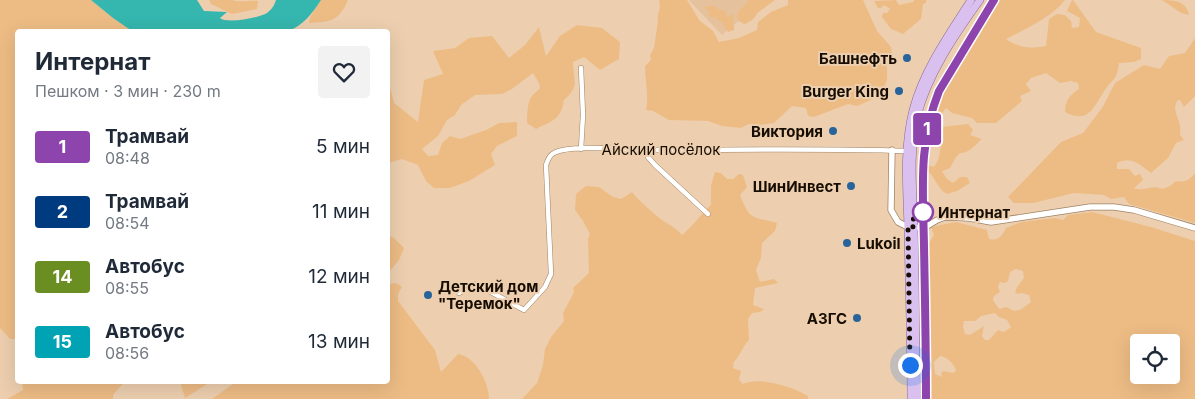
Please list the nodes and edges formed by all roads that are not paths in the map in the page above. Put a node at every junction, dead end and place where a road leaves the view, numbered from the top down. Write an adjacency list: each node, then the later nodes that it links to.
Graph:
1 (971, 0): 7 (main road)
2 (980, 0): 9 (main road)
3 (581, 68): 4 (street)
4 (581, 149): 5 (street, Айский посёлок); 11 (street, Айский посёлок)
5 (646, 150): 6 (street, Айский посёлок); 8 (street)
6 (892, 150): 7 (street, Айский посёлок); 9 (street)
7 (906, 150): 9 (main road)
8 (708, 214)
9 (908, 226): 10 (street); 12 (main road); 13 (main road)
10 (1195, 228)
11 (459, 293)
12 (911, 399)
13 (917, 399)

